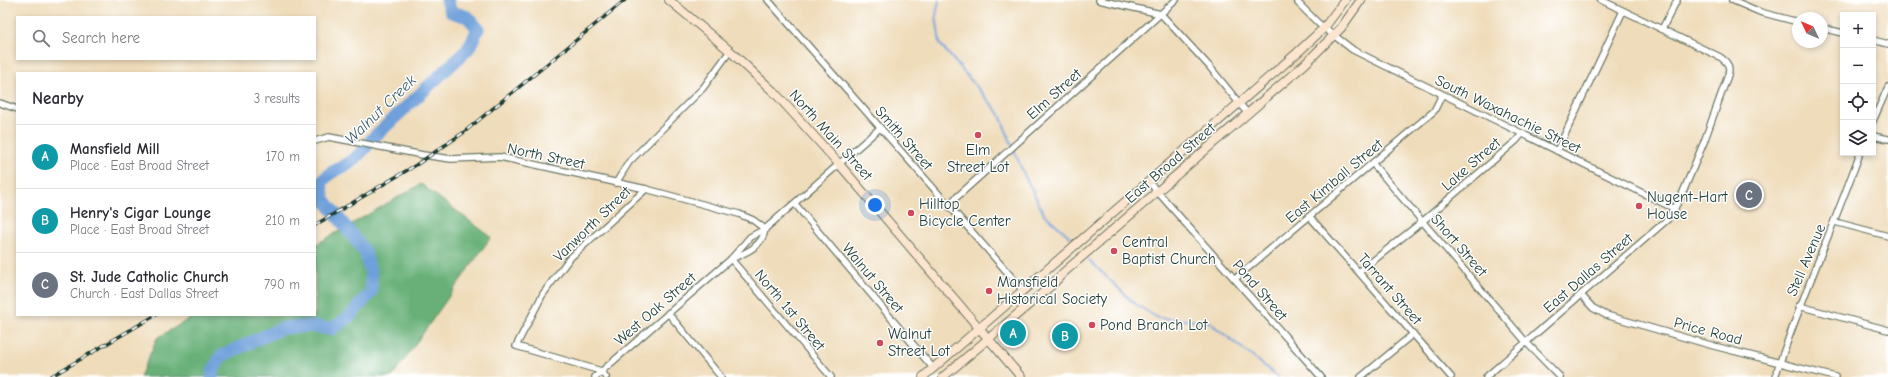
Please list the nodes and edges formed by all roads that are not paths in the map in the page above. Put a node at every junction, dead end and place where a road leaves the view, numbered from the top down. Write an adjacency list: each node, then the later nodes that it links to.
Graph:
1 (669, 0): 21 (main road, North Main Street)
2 (768, 0): 29 (street, Smith Street)
3 (1099, 0): 12 (street)
4 (1176, 0): 12 (street, Elm Street)
5 (1345, 0): 14 (main road, East Broad Street)
6 (1361, 0): 18 (main road, East Broad Street)
7 (1601, 0): 11 (street)
8 (1677, 0): 15 (street)
9 (1732, 0): 13 (street)
10 (1298, 3): 14 (street, South Waxahachie Street)
11 (1623, 11): 15 (street); 34 (street)
12 (1161, 14): 25 (street); 43 (street, Elm Street)
13 (1792, 20)
14 (1324, 28): 18 (street, South Waxahachie Street); 25 (main road, East Broad Street)
15 (1662, 29): 44 (street, East Dallas Street)
16 (1828, 29): 17 (street)
17 (1840, 32)
18 (1334, 36): 23 (street, South Waxahachie Street); 27 (main road, East Broad Street)
19 (1876, 41): 20 (street)
20 (1888, 44)
21 (730, 51): 37 (main road, North Main Street); 39 (street, Vanworth Street)
22 (1888, 87): 28 (street)
23 (1442, 95): 30 (street, South Waxahachie Street); 36 (street, East Kimball Street)
24 (0, 103): 26 (street)
25 (1239, 104): 27 (street); 38 (main road, East Broad Street)
26 (16, 109)
27 (1248, 114): 41 (main road, East Broad Street)
28 (1873, 120)
29 (880, 128): 37 (street, West Oak Street); 43 (street, Smith Street)
30 (1522, 134): 34 (street, South Waxahachie Street); 46 (street, Lake Street)
31 (1876, 137): 32 (street)
32 (1888, 139)
33 (316, 141): 39 (street, North Street)
34 (1557, 151): 44 (street, South Waxahachie Street)
35 (1859, 156): 47 (street, Stell Avenue)
36 (1373, 164): 45 (street, East Kimball Street); 46 (street, Short Street)
37 (840, 165): 42 (street, West Oak Street); 61 (main road, North Main Street)
38 (1149, 182): 41 (street, Pond Street); 48 (main road, East Broad Street)
39 (616, 183): 40 (street, North Street)
40 (646, 189): 49 (street, North Street); 68 (street, Vanworth Street)
41 (1157, 192): 51 (main road, East Broad Street); 56 (street, Pond Street)
42 (795, 204): 49 (street, West Oak Street); 67 (street, Walnut Street)
43 (948, 205): 57 (street, Smith Street)
44 (1675, 209): 58 (street, East Dallas Street)
45 (1310, 217): 54 (street, Tarrant Street); 56 (street, East Kimball Street)
46 (1423, 221): 54 (street, Lake Street); 65 (street, Short Street)
47 (1835, 222): 50 (street); 59 (street, Stell Avenue)
48 (1095, 228): 51 (main road); 53 (main road, East Broad Street)
49 (766, 229): 52 (street, West Oak Street); 52 (street, West Oak Street)
50 (1888, 236)
51 (1103, 238): 55 (main road, East Broad Street)
52 (731, 259): 60 (street, West Oak Street); 72 (street, North 1st Street)
53 (1054, 263): 55 (main road); 57 (main road, East Broad Street)
54 (1359, 272): 63 (street, Tarrant Street)
55 (1063, 273): 64 (main road, East Broad Street)
56 (1235, 279): 76 (street, Pond Street)
57 (1023, 290): 61 (main road, East Broad Street)
58 (1581, 295): 65 (street, East Dallas Street); 66 (street, Price Road)
59 (1799, 306): 62 (street); 66 (street, Stell Avenue)
60 (668, 313): 68 (street, West Oak Street); 71 (street)
61 (979, 328): 64 (main road, North Main Street); 67 (main road, East Broad Street)
62 (1888, 330)
63 (1413, 334): 77 (street); 78 (street, Tarrant Street)
64 (988, 339): 74 (main road, East Broad Street); 75 (main road, North Main Street)
65 (1526, 342): 79 (street, East Dallas Street); 80 (street, Short Street)
66 (1780, 362): 81 (street, Stell Avenue); 82 (street, Price Road)
67 (933, 368): 73 (main road, East Broad Street)
68 (601, 371): 69 (street, West Oak Street); 70 (street)
69 (595, 377)
70 (606, 377)
71 (721, 377)
72 (831, 377)
73 (923, 377)
74 (943, 377)
75 (1021, 377)
76 (1321, 377)
77 (1360, 377)
78 (1451, 377)
79 (1486, 377)
80 (1560, 377)
81 (1775, 377)
82 (1835, 377)

